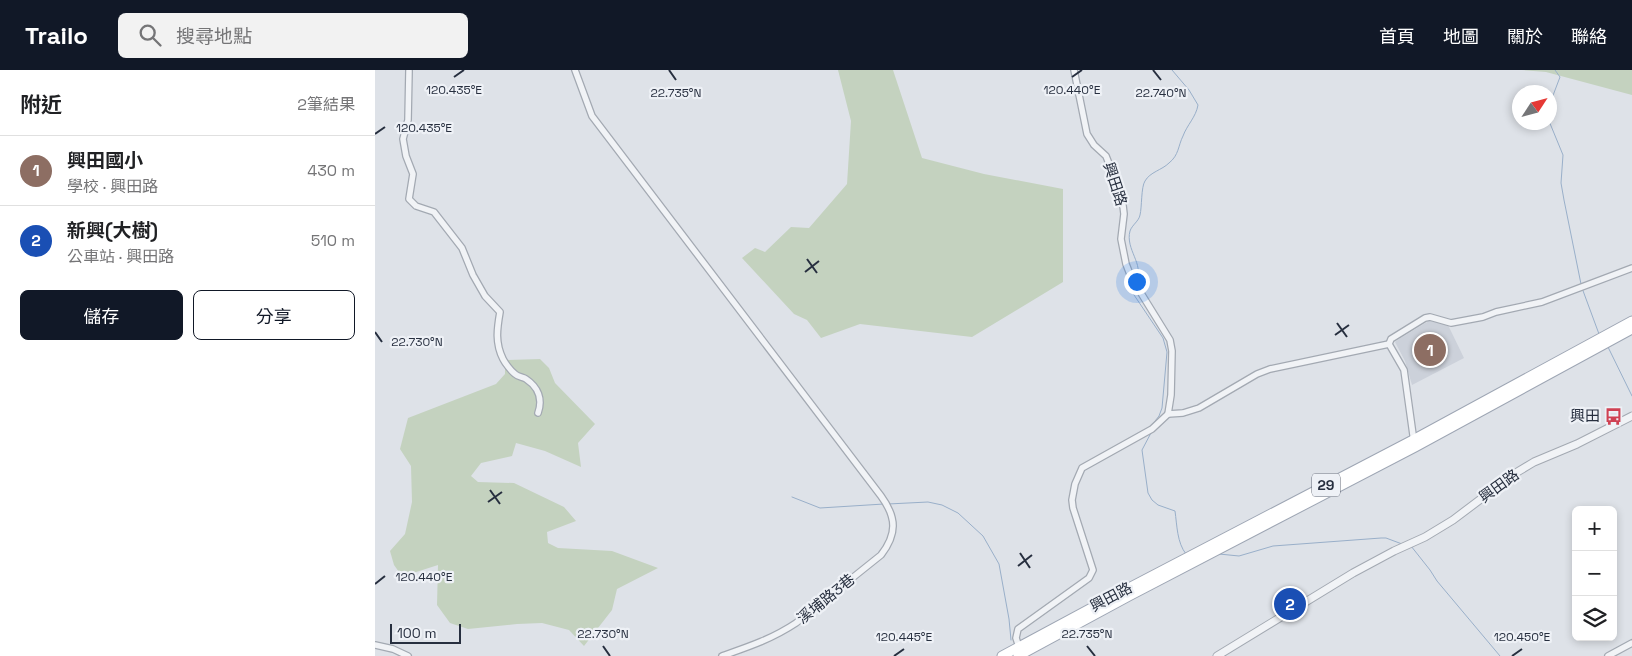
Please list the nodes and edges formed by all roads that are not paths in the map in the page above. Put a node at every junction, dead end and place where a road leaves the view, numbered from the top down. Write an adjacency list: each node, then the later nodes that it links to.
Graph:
1 (575, 70): 16 (street, 溪埔路3巷)
2 (1074, 70): 9 (street, 興田路)
3 (409, 71): 8 (street)
4 (1632, 268): 7 (street)
5 (1632, 321): 11 (main road, 興田路 / 29)
6 (1632, 329): 11 (main road, 興田路 / 29)
7 (1389, 344): 9 (street); 11 (street)
8 (538, 413)
9 (1167, 414): 14 (street, 興田路)
10 (1632, 416): 18 (street, 興田路)
11 (1414, 443): 14 (main road, 興田路 / 29)
12 (1632, 643): 19 (street)
13 (375, 645): 15 (street)
14 (1019, 652): 17 (main road, 29)
15 (408, 656)
16 (722, 656)
17 (1002, 656)
18 (1217, 656)
19 (1608, 656)

